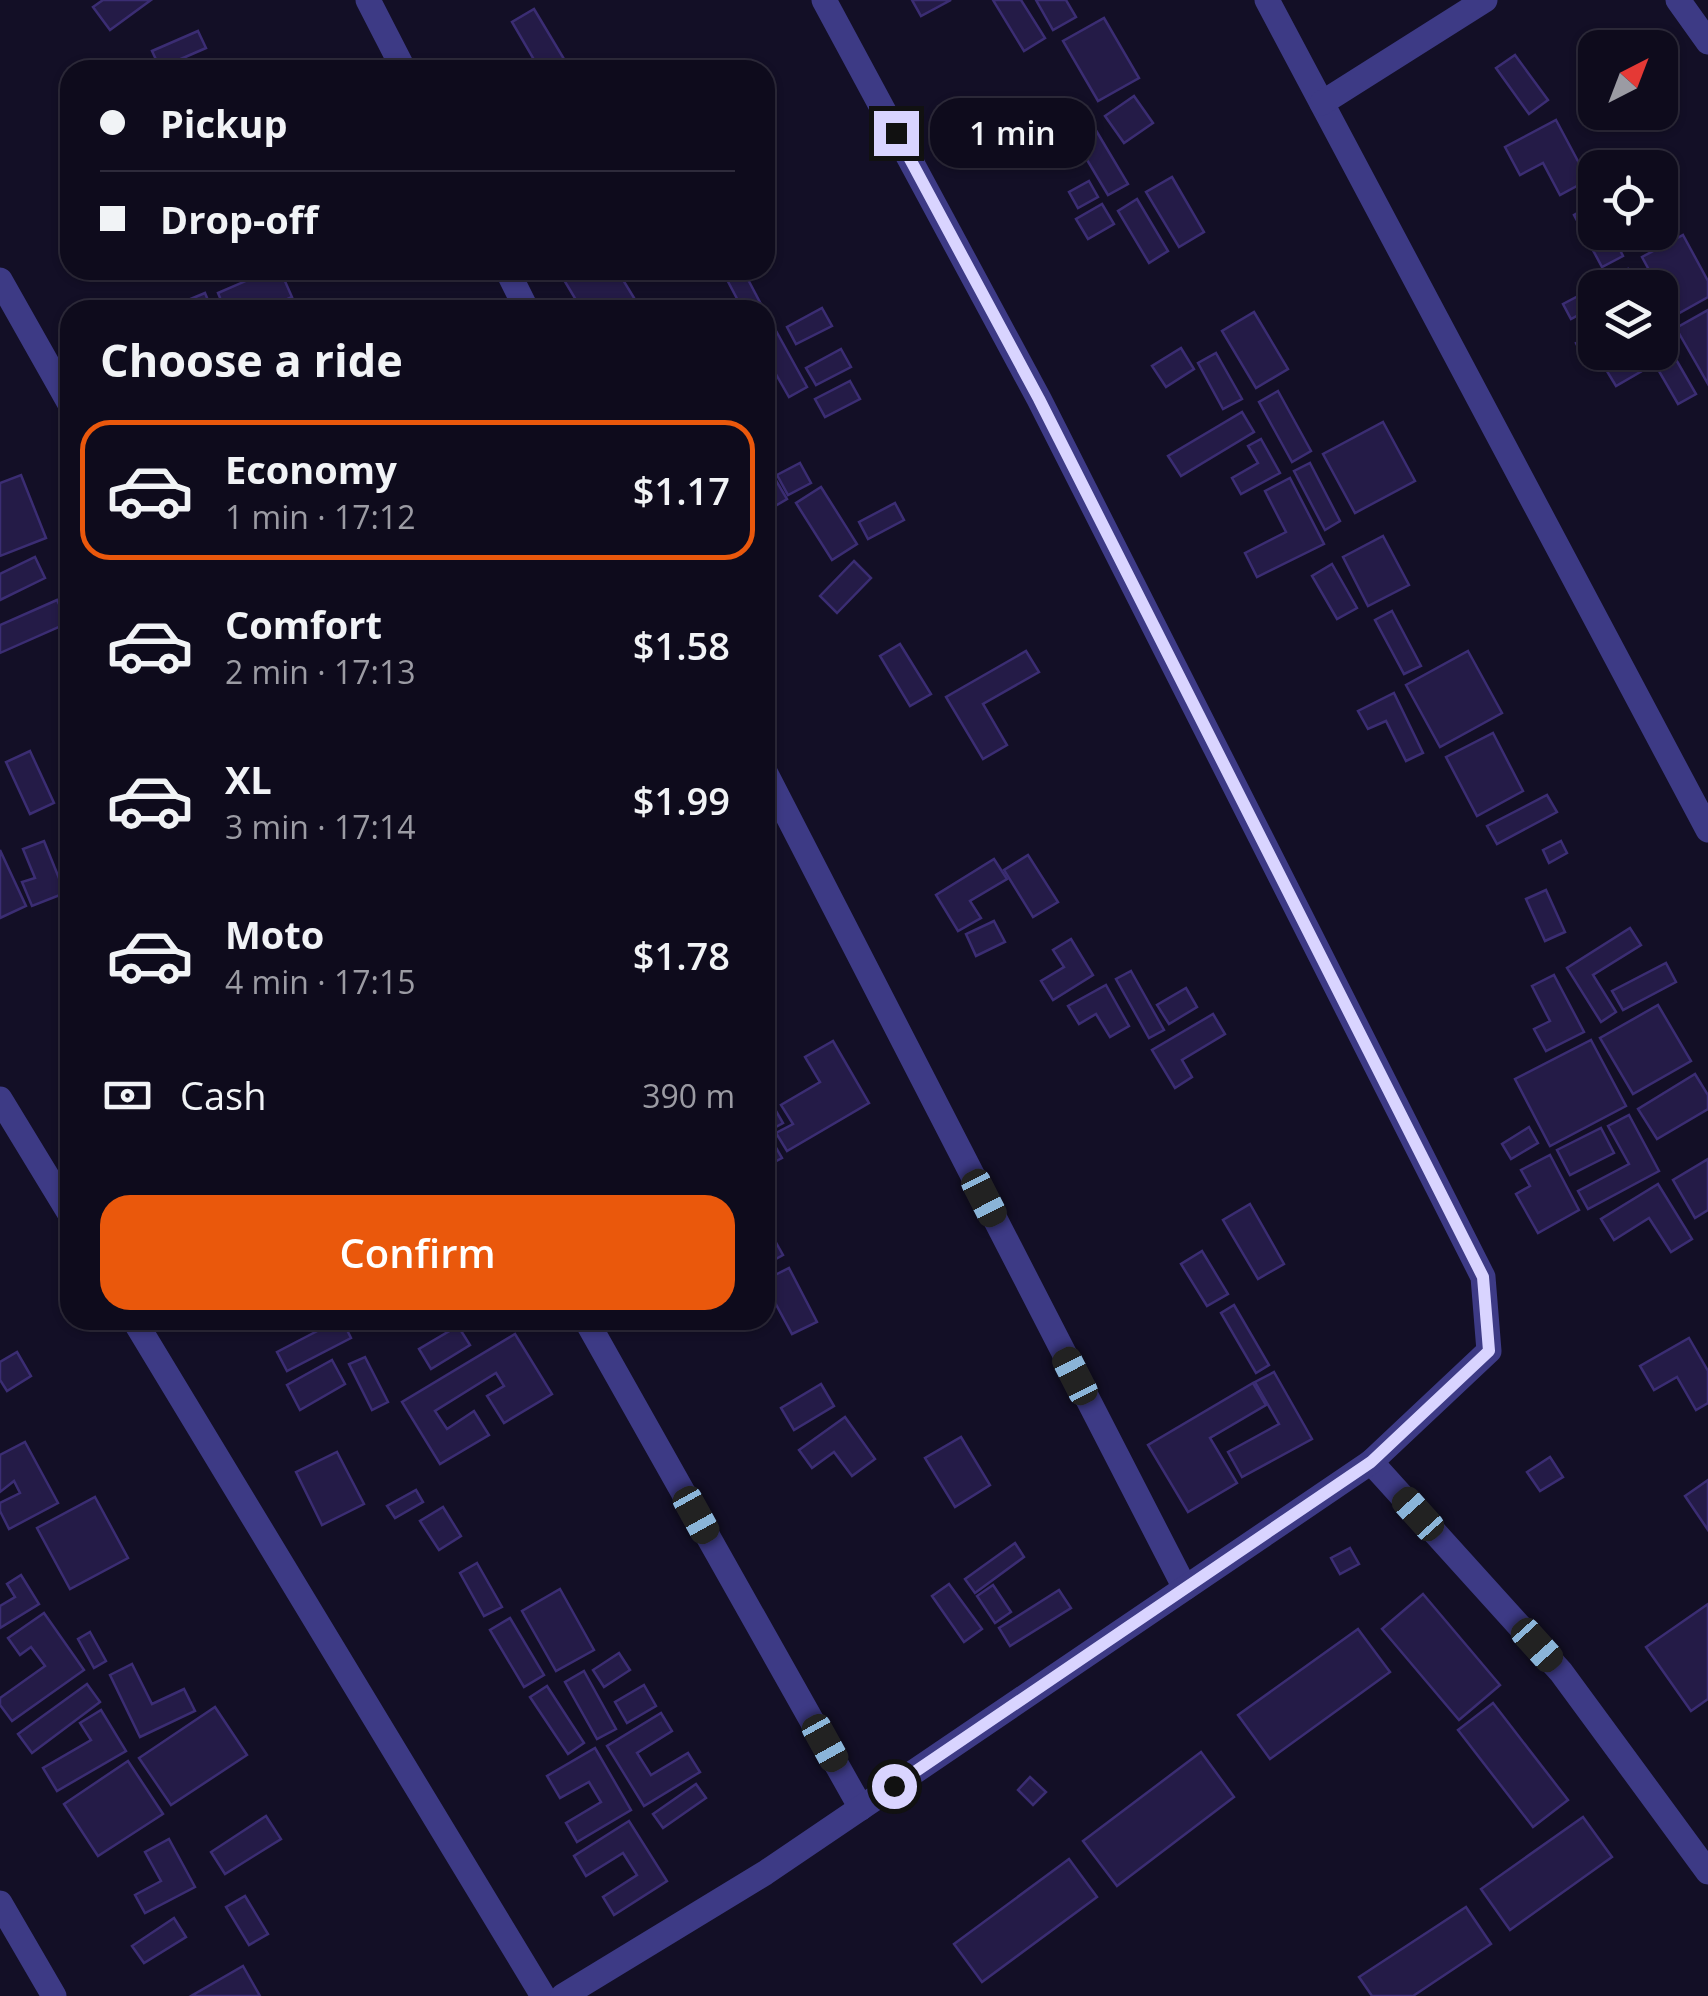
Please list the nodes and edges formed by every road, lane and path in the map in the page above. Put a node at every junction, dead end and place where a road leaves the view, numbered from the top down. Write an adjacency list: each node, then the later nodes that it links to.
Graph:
1 (368, 0): 7 (street)
2 (824, 0): 17 (street)
3 (1266, 0): 8 (street)
4 (1485, 0): 8 (street)
5 (1678, 0): 6 (street)
6 (1708, 42)
7 (399, 60)
8 (1322, 103): 12 (street)
9 (0, 280): 10 (street)
10 (60, 386)
11 (775, 791): 18 (street)
12 (1708, 830)
13 (0, 1098): 14 (street)
14 (60, 1197)
15 (140, 1330): 23 (street)
16 (592, 1330): 19 (street)
17 (1371, 1462): 18 (street); 20 (street)
18 (1185, 1588): 19 (street)
19 (862, 1808): 24 (street)
20 (1708, 1872)
21 (1, 1910): 22 (street)
22 (54, 1996)
23 (543, 1996)
24 (564, 1996)

